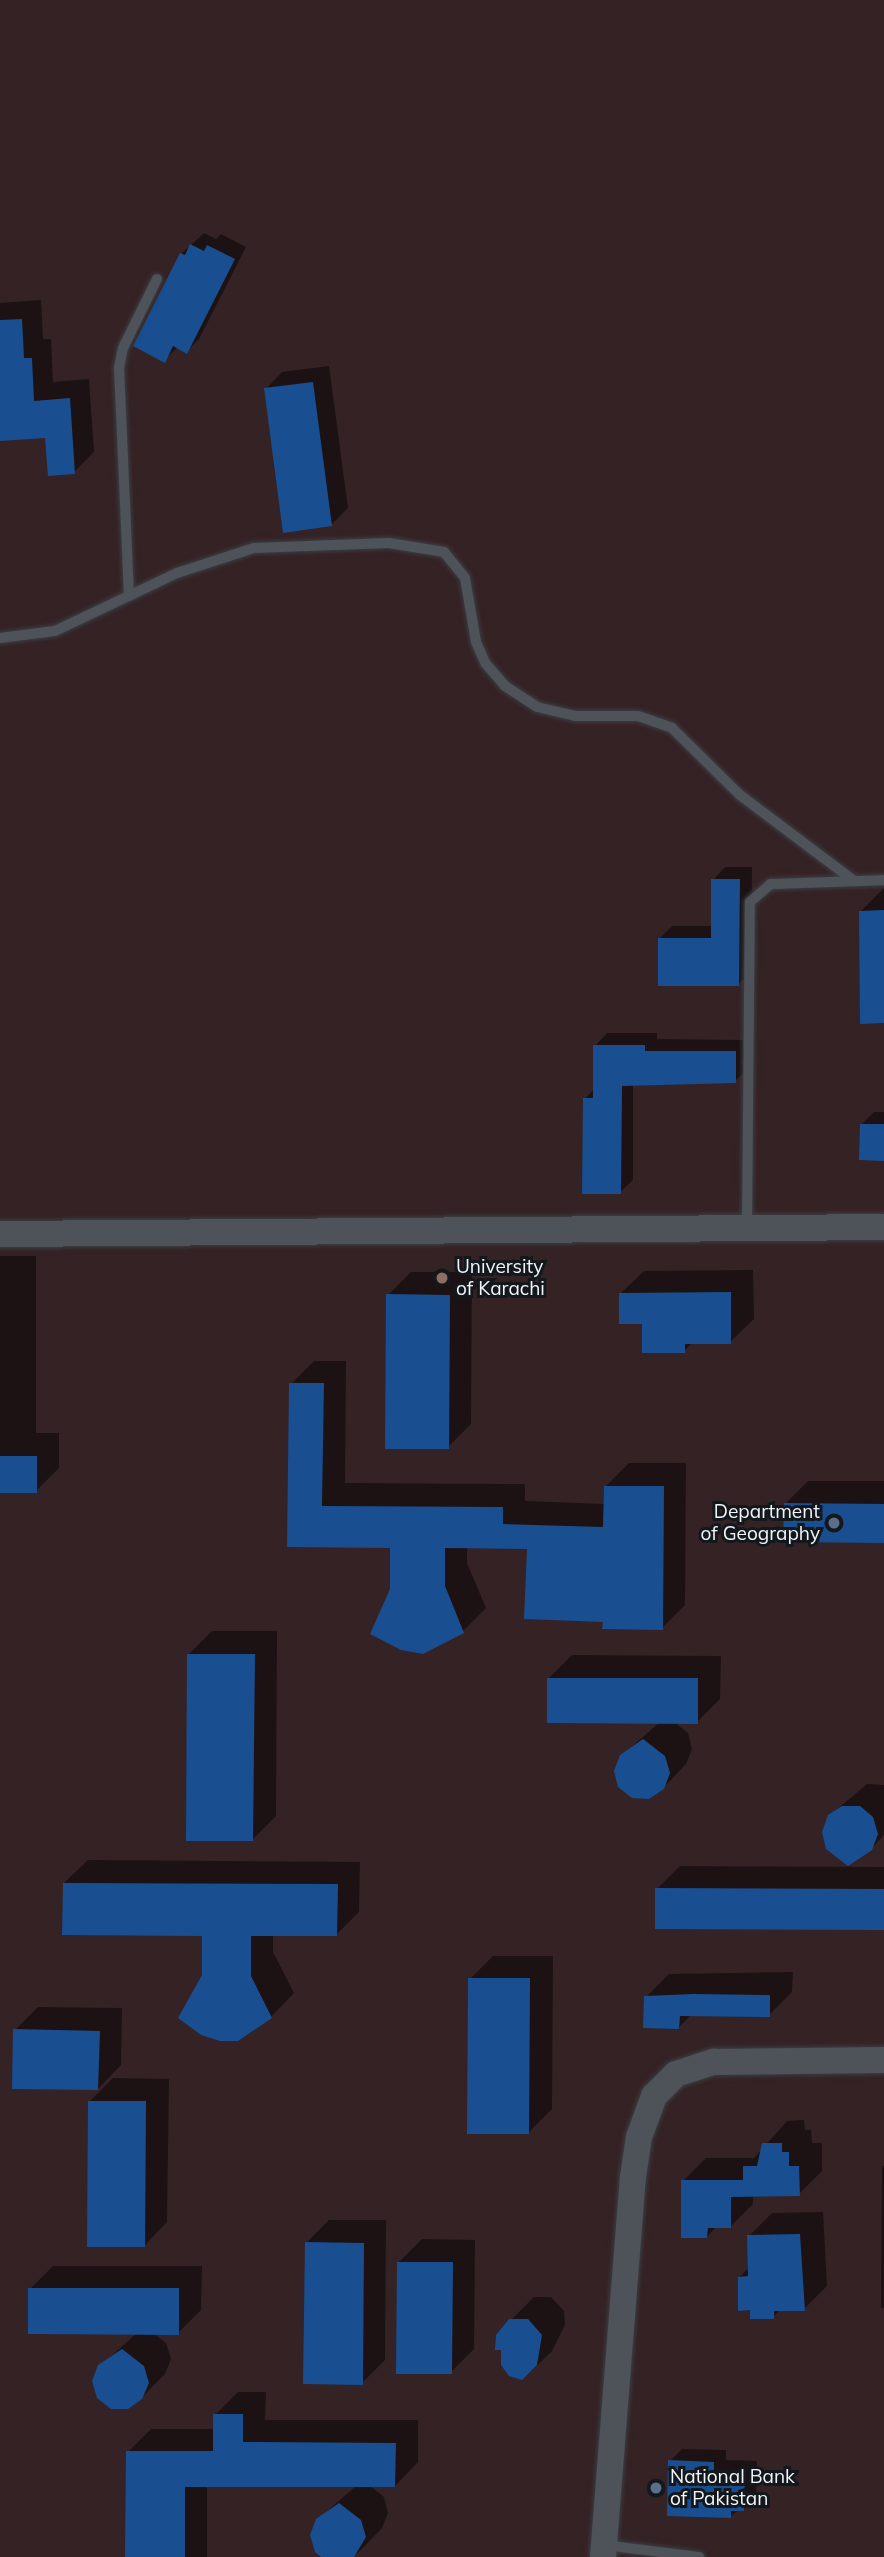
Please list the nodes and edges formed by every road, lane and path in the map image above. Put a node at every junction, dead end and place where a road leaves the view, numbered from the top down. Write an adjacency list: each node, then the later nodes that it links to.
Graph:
1 (157, 279): 2 (lane)
2 (129, 596): 3 (lane); 5 (lane)
3 (0, 638)
4 (884, 880): 5 (lane)
5 (854, 881): 7 (lane)
6 (884, 1227): 7 (street)
7 (747, 1228): 8 (street)
8 (0, 1234)
9 (884, 2060): 10 (street)
10 (603, 2551): 11 (lane)
11 (699, 2557)

